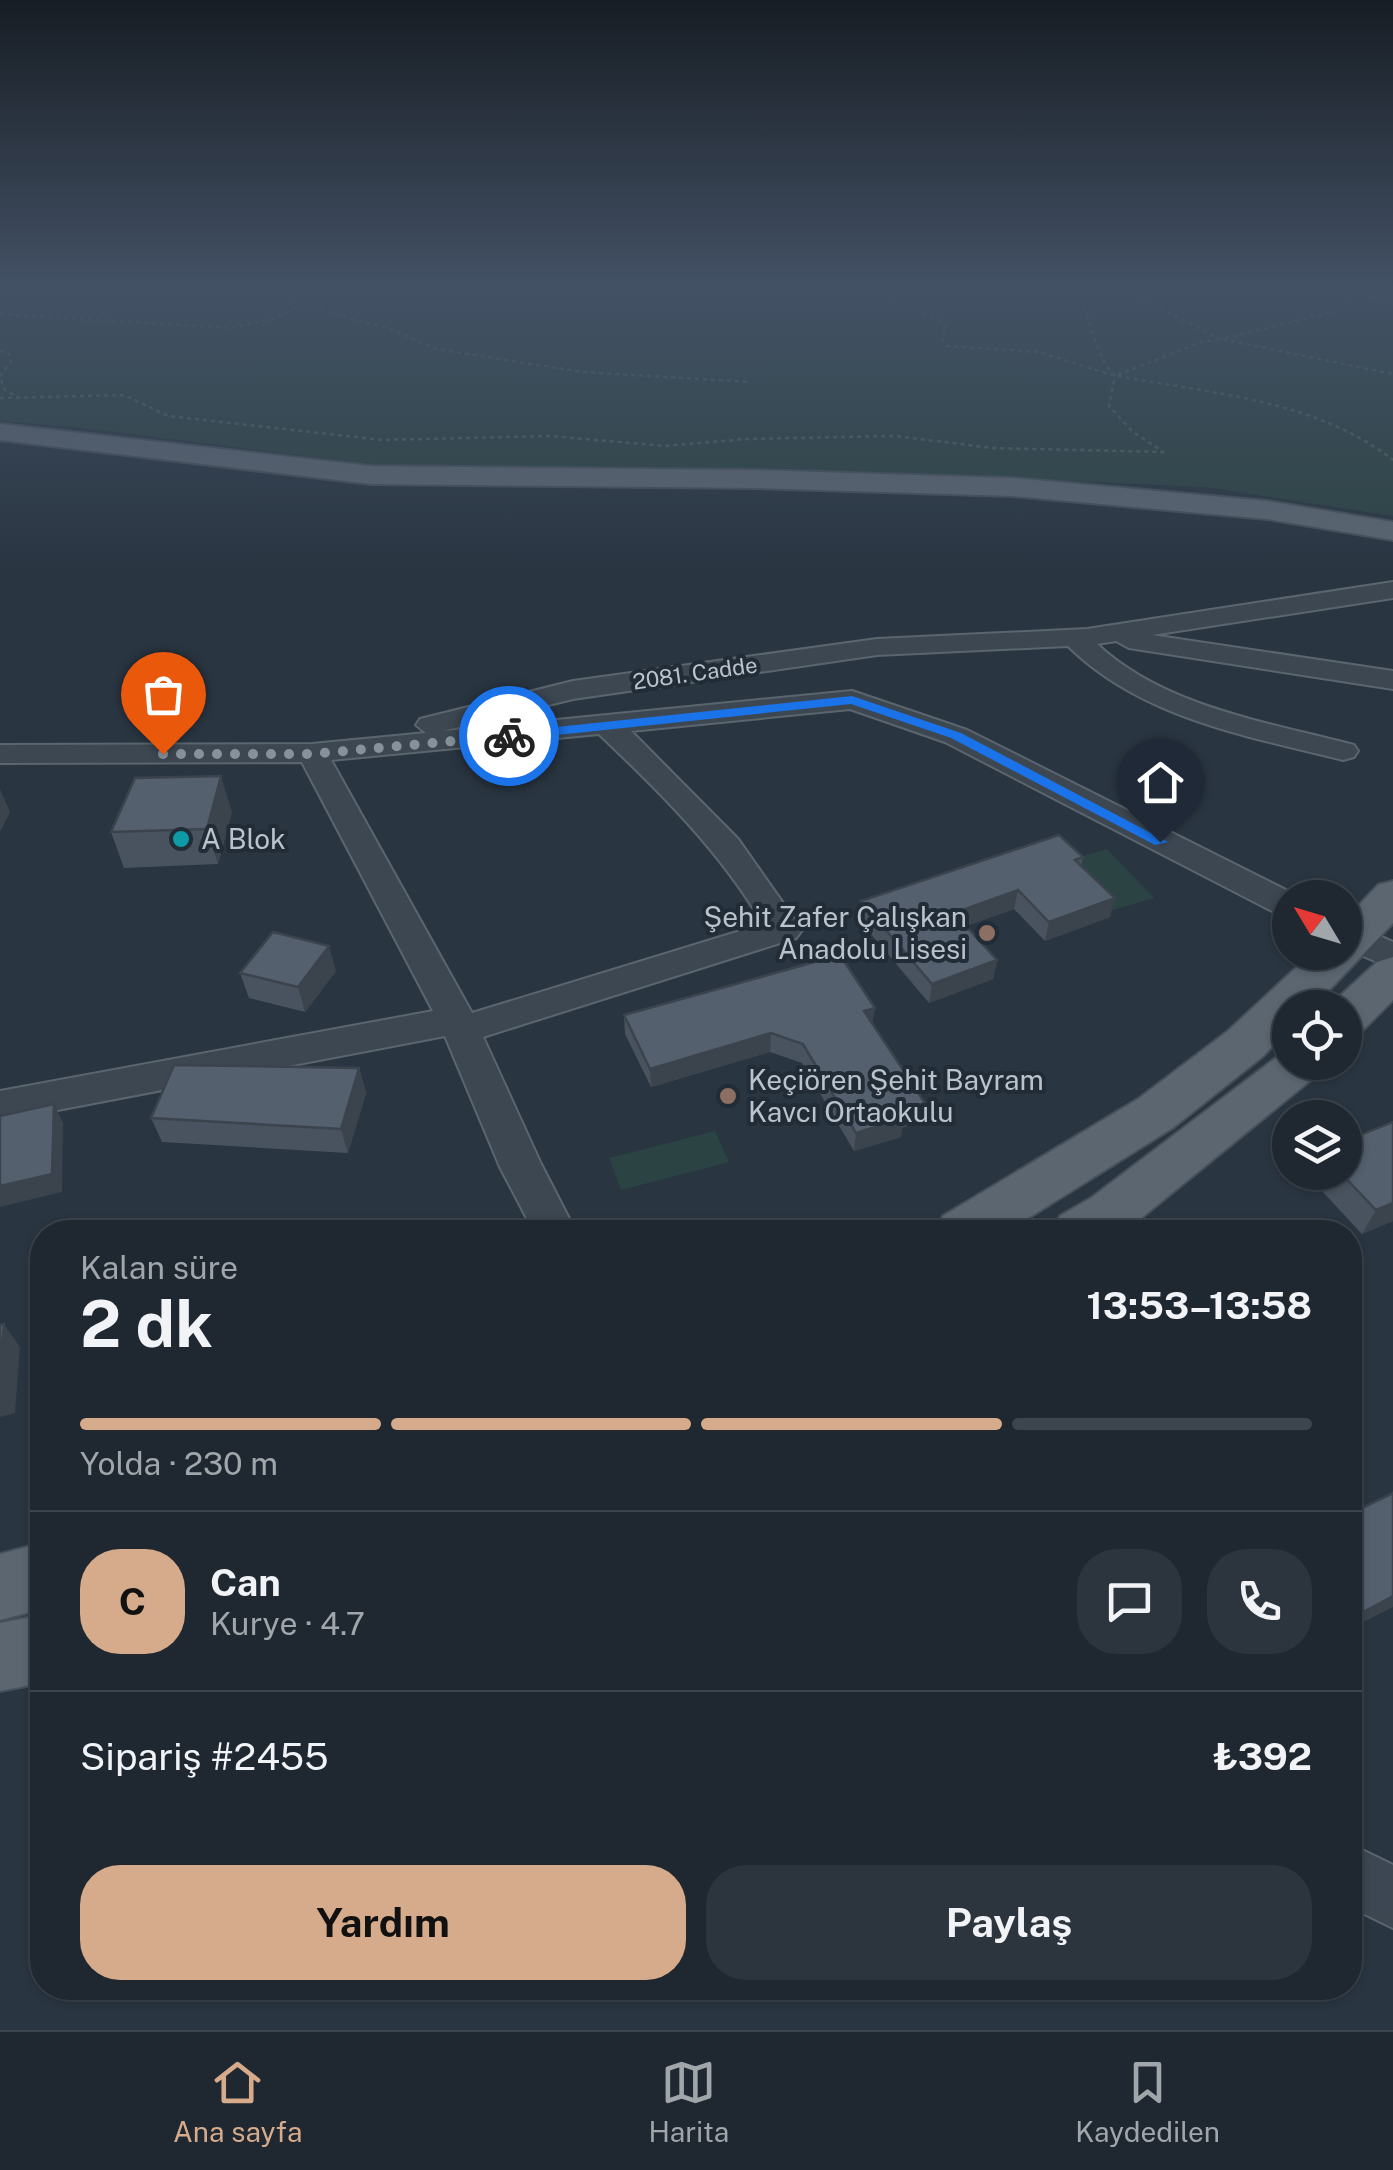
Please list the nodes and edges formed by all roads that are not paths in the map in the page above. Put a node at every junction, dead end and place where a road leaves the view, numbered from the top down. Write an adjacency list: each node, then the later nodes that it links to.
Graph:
1 (0, 432): 3 (main road)
2 (0, 441): 4 (main road)
3 (1393, 531)
4 (1393, 540)
5 (1393, 590): 6 (street, 2081. Cadde)
6 (1114, 633): 7 (street, 2081. Cadde); 8 (street)
7 (1074, 638): 10 (street); 12 (street, 2081. Cadde)
8 (1393, 680)
9 (608, 726): 12 (street); 14 (street); 19 (street)
10 (1342, 751)
11 (0, 754): 12 (street, 2081. Cadde)
12 (312, 754): 19 (street)
13 (1393, 895): 15 (main road)
14 (1272, 897)
15 (1362, 938)
16 (1329, 970): 23 (main road)
17 (1393, 973): 18 (main road)
18 (1362, 1003)
19 (459, 1025): 21 (street); 22 (street)
20 (1278, 1080): 24 (main road)
21 (0, 1106)
22 (549, 1220)
23 (982, 1220)
24 (1100, 1220)
25 (30, 1579): 26 (main road)
26 (0, 1587)
27 (30, 1651): 28 (main road)
28 (0, 1657)
29 (1362, 1881): 30 (street)
30 (1393, 1898)

